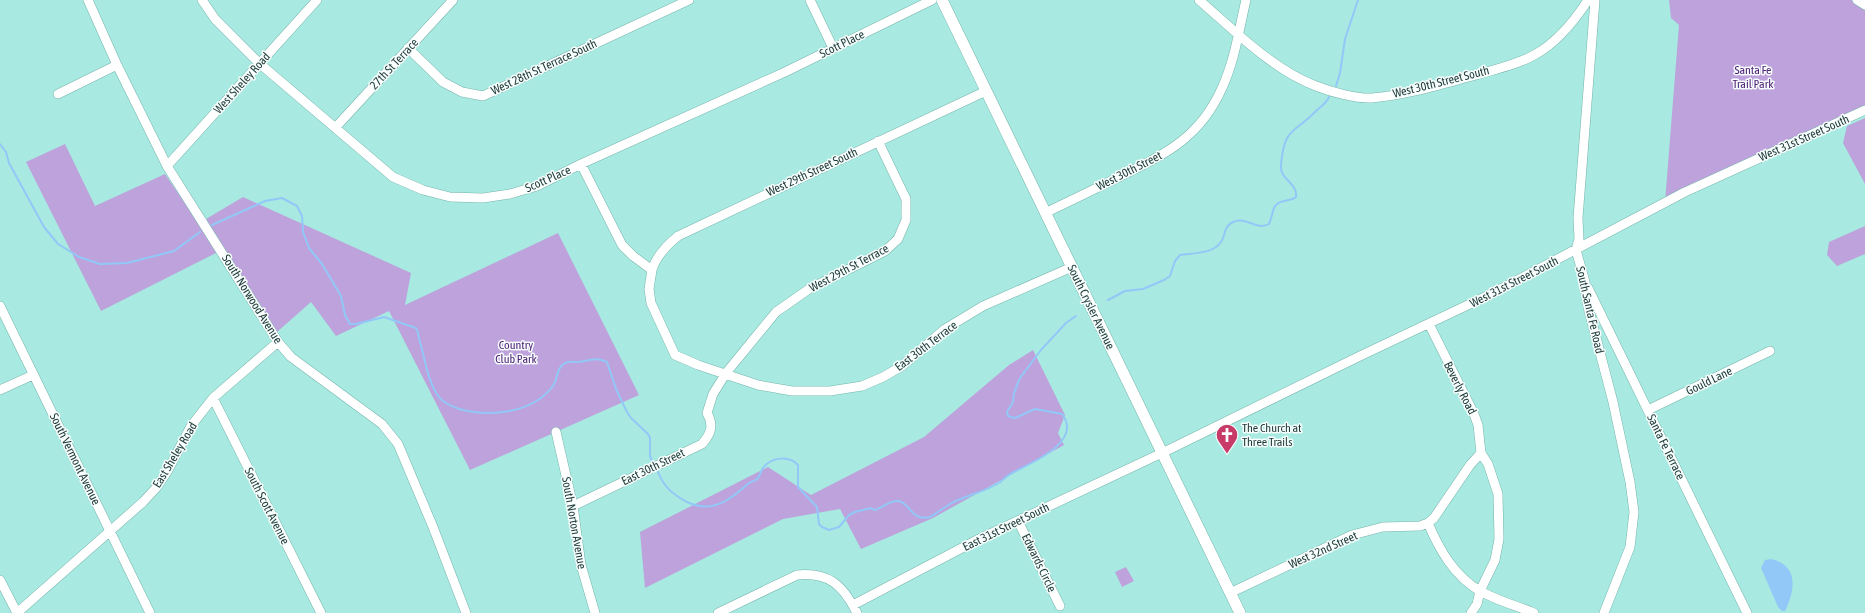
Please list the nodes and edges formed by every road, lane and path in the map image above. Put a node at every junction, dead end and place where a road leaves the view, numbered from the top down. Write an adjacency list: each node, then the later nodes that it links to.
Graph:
1 (88, 0): 19 (street, South Norwood Avenue)
2 (202, 0): 18 (street, Scott Place)
3 (317, 0): 18 (street, West Sheley Road)
4 (453, 0): 16 (street, 27th St Terrace)
5 (689, 0): 16 (street, West 28th St Terrace South)
6 (810, 0): 17 (street)
7 (932, 0): 17 (street, Scott Place)
8 (942, 0): 20 (main road, South Crysler Avenue)
9 (1199, 0): 15 (street, West 30th Street South)
10 (1246, 0): 15 (street, West 30th Street)
11 (1588, 0): 15 (street, West 30th Street South)
12 (1594, 0): 28 (street, South Santa Fe Road)
13 (1857, 0): 14 (street)
14 (1865, 5)
15 (1238, 34): 27 (street, West 30th Street)
16 (408, 48): 23 (street, 27th St Terrace)
17 (833, 48): 25 (street, Scott Place)
18 (259, 63): 23 (street, Scott Place); 26 (street, West Sheley Road)
19 (118, 66): 21 (street); 26 (street, South Norwood Avenue)
20 (986, 90): 24 (street, West 29th Street South); 27 (main road, South Crysler Avenue)
21 (58, 94)
22 (1865, 110): 28 (street, West 31st Street South)
23 (335, 128): 25 (street, Scott Place)
24 (878, 141): 30 (street, West 29th Street South); 37 (street, West 29th St Terrace)
25 (581, 164): 30 (street)
26 (167, 166): 34 (street, South Norwood Avenue)
27 (1045, 213): 29 (main road, South Crysler Avenue)
28 (1576, 250): 31 (street, South Santa Fe Road); 33 (street, West 31st Street South)
29 (1072, 267): 37 (street, East 30th Terrace); 44 (main road, South Crysler Avenue)
30 (652, 270): 36 (street, West 29th Street South)
31 (1584, 282): 41 (street, Santa Fe Terrace); 64 (street, South Santa Fe Road)
32 (0, 306): 38 (street, South Vermont Avenue)
33 (1429, 324): 44 (street, West 31st Street South); 45 (street, Beverly Road)
34 (278, 342): 40 (street, East Sheley Road); 58 (street, South Norwood Avenue)
35 (1770, 351): 41 (street, Gould Lane)
36 (675, 355): 37 (street, East 30th Terrace)
37 (726, 373): 42 (street, West 29th St Terrace)
38 (33, 375): 39 (street); 49 (street, South Vermont Avenue)
39 (0, 390)
40 (213, 398): 49 (street, East Sheley Road); 57 (street, South Scott Avenue)
41 (1648, 410): 65 (street, Santa Fe Terrace)
42 (707, 413): 46 (street, East 30th Street)
43 (556, 432): 46 (street, South Norton Avenue)
44 (1162, 453): 47 (street, East 31st Street South); 52 (main road, South Crysler Avenue)
45 (1481, 453): 48 (street); 51 (street, Beverly Road)
46 (573, 506): 59 (street, South Norton Avenue)
47 (1018, 521): 53 (street, Edwards Circle); 54 (street, East 31st Street South)
48 (1428, 523): 51 (street); 52 (street, West 32nd Street)
49 (110, 532): 55 (street, East Sheley Road); 56 (street, South Vermont Avenue)
50 (0, 580): 55 (street)
51 (1480, 591): 62 (street, Beverly Road); 63 (street)
52 (1230, 593): 61 (main road, South Crysler Avenue)
53 (1060, 606)
54 (855, 609): 60 (street)
55 (17, 613)
56 (150, 613)
57 (321, 613)
58 (466, 613)
59 (595, 613)
60 (718, 613)
61 (1240, 613)
62 (1471, 613)
63 (1534, 613)
64 (1604, 613)
65 (1747, 613)

